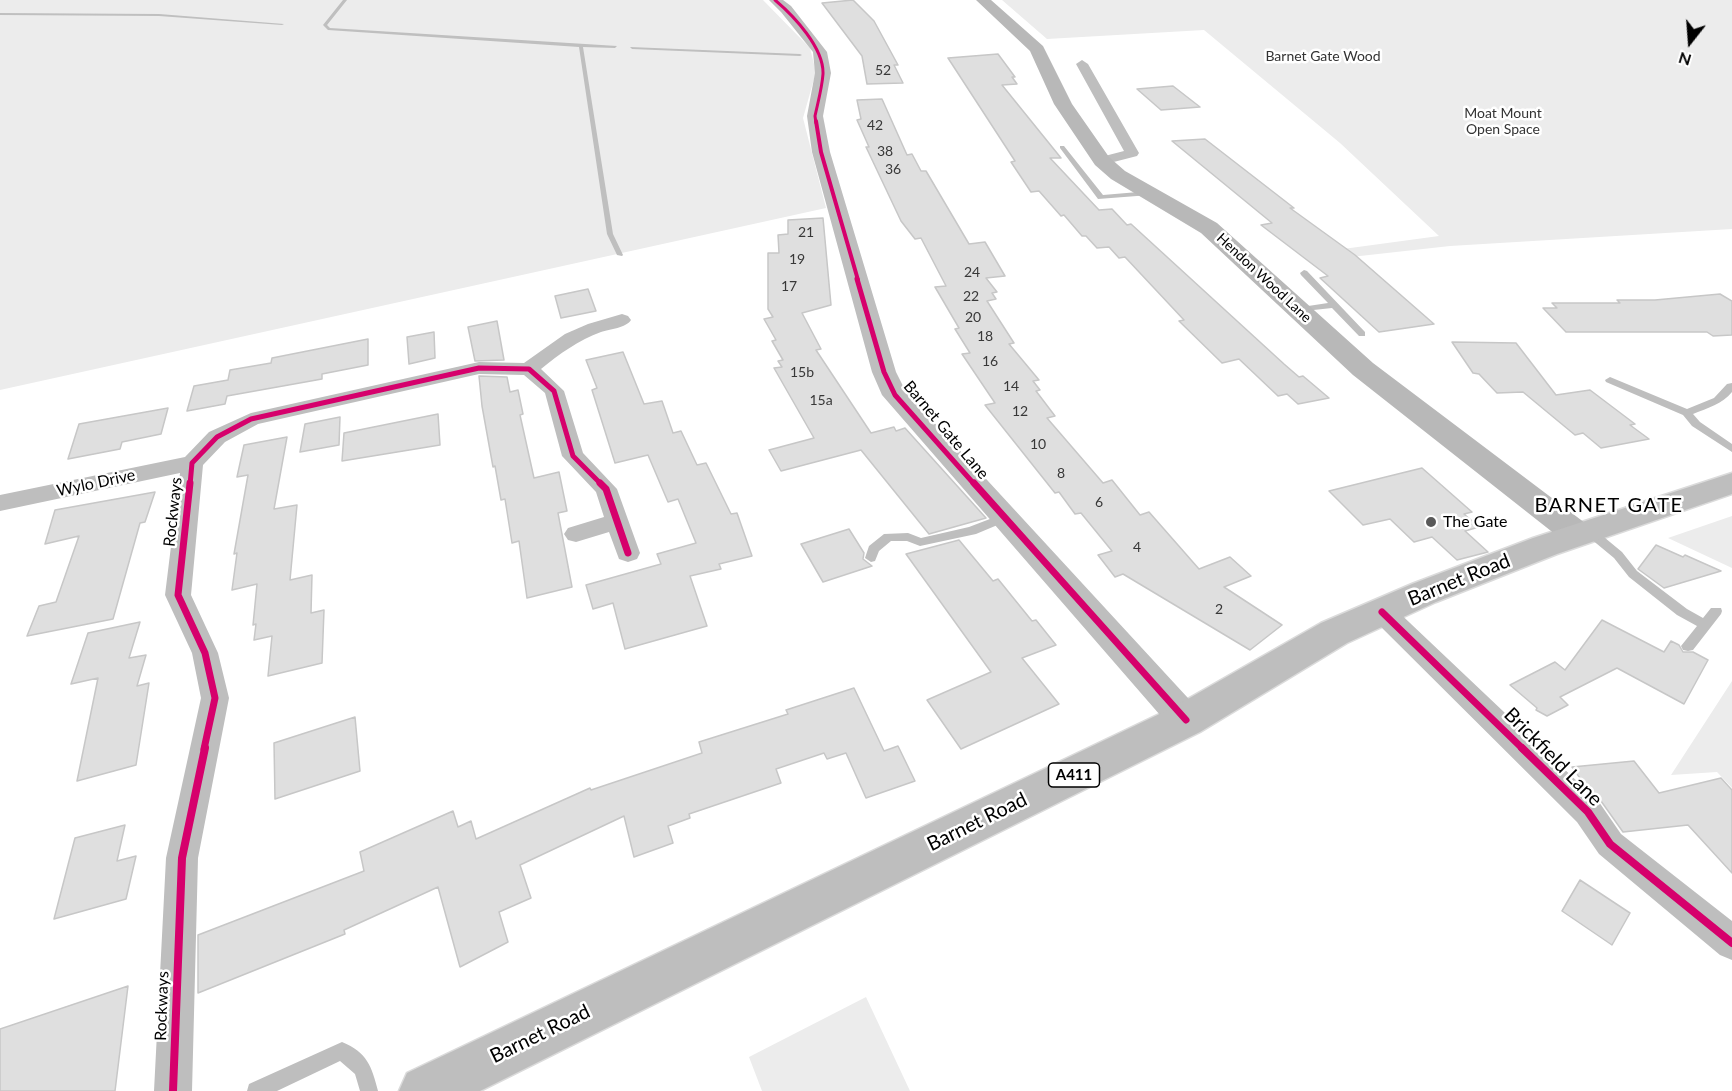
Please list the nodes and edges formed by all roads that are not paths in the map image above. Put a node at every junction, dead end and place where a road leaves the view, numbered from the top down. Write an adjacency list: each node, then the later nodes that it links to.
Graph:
1 (775, 0): 20 (street, Barnet Gate Lane)
2 (983, 0): 5 (main road, Hendon Wood Lane)
3 (1082, 64): 5 (street)
4 (1062, 147): 6 (lane)
5 (1102, 161): 6 (main road, Hendon Wood Lane)
6 (1150, 193): 9 (main road, Hendon Wood Lane)
7 (1304, 273): 8 (lane)
8 (1335, 305): 9 (lane); 11 (lane)
9 (1298, 310): 22 (main road, Hendon Wood Lane)
10 (622, 320): 12 (street)
11 (1362, 334)
12 (529, 369): 17 (street, Rockways); 21 (street)
13 (1610, 380): 15 (lane)
14 (1731, 386): 15 (lane)
15 (1687, 413): 16 (lane)
16 (1732, 449)
17 (192, 463): 19 (street, Wylo Drive); 32 (street, Rockways)
18 (1732, 483): 22 (main road, Barnet Road / A411)
19 (0, 503)
20 (1003, 518): 25 (lane); 30 (street, Barnet Gate Lane)
21 (616, 521): 23 (street); 24 (street)
22 (1583, 532): 27 (main road, Barnet Road / A411); 28 (lane)
23 (576, 534)
24 (628, 553)
25 (871, 558)
26 (1716, 611): 28 (lane)
27 (1382, 612): 30 (main road, Barnet Road / A411); 31 (street, Brickfield Lane)
28 (1706, 625): 29 (lane)
29 (1688, 646)
30 (1186, 720): 35 (main road, Barnet Road / A411)
31 (1732, 943)
32 (173, 1091)
33 (256, 1091): 34 (lane)
34 (369, 1091)
35 (425, 1091)

